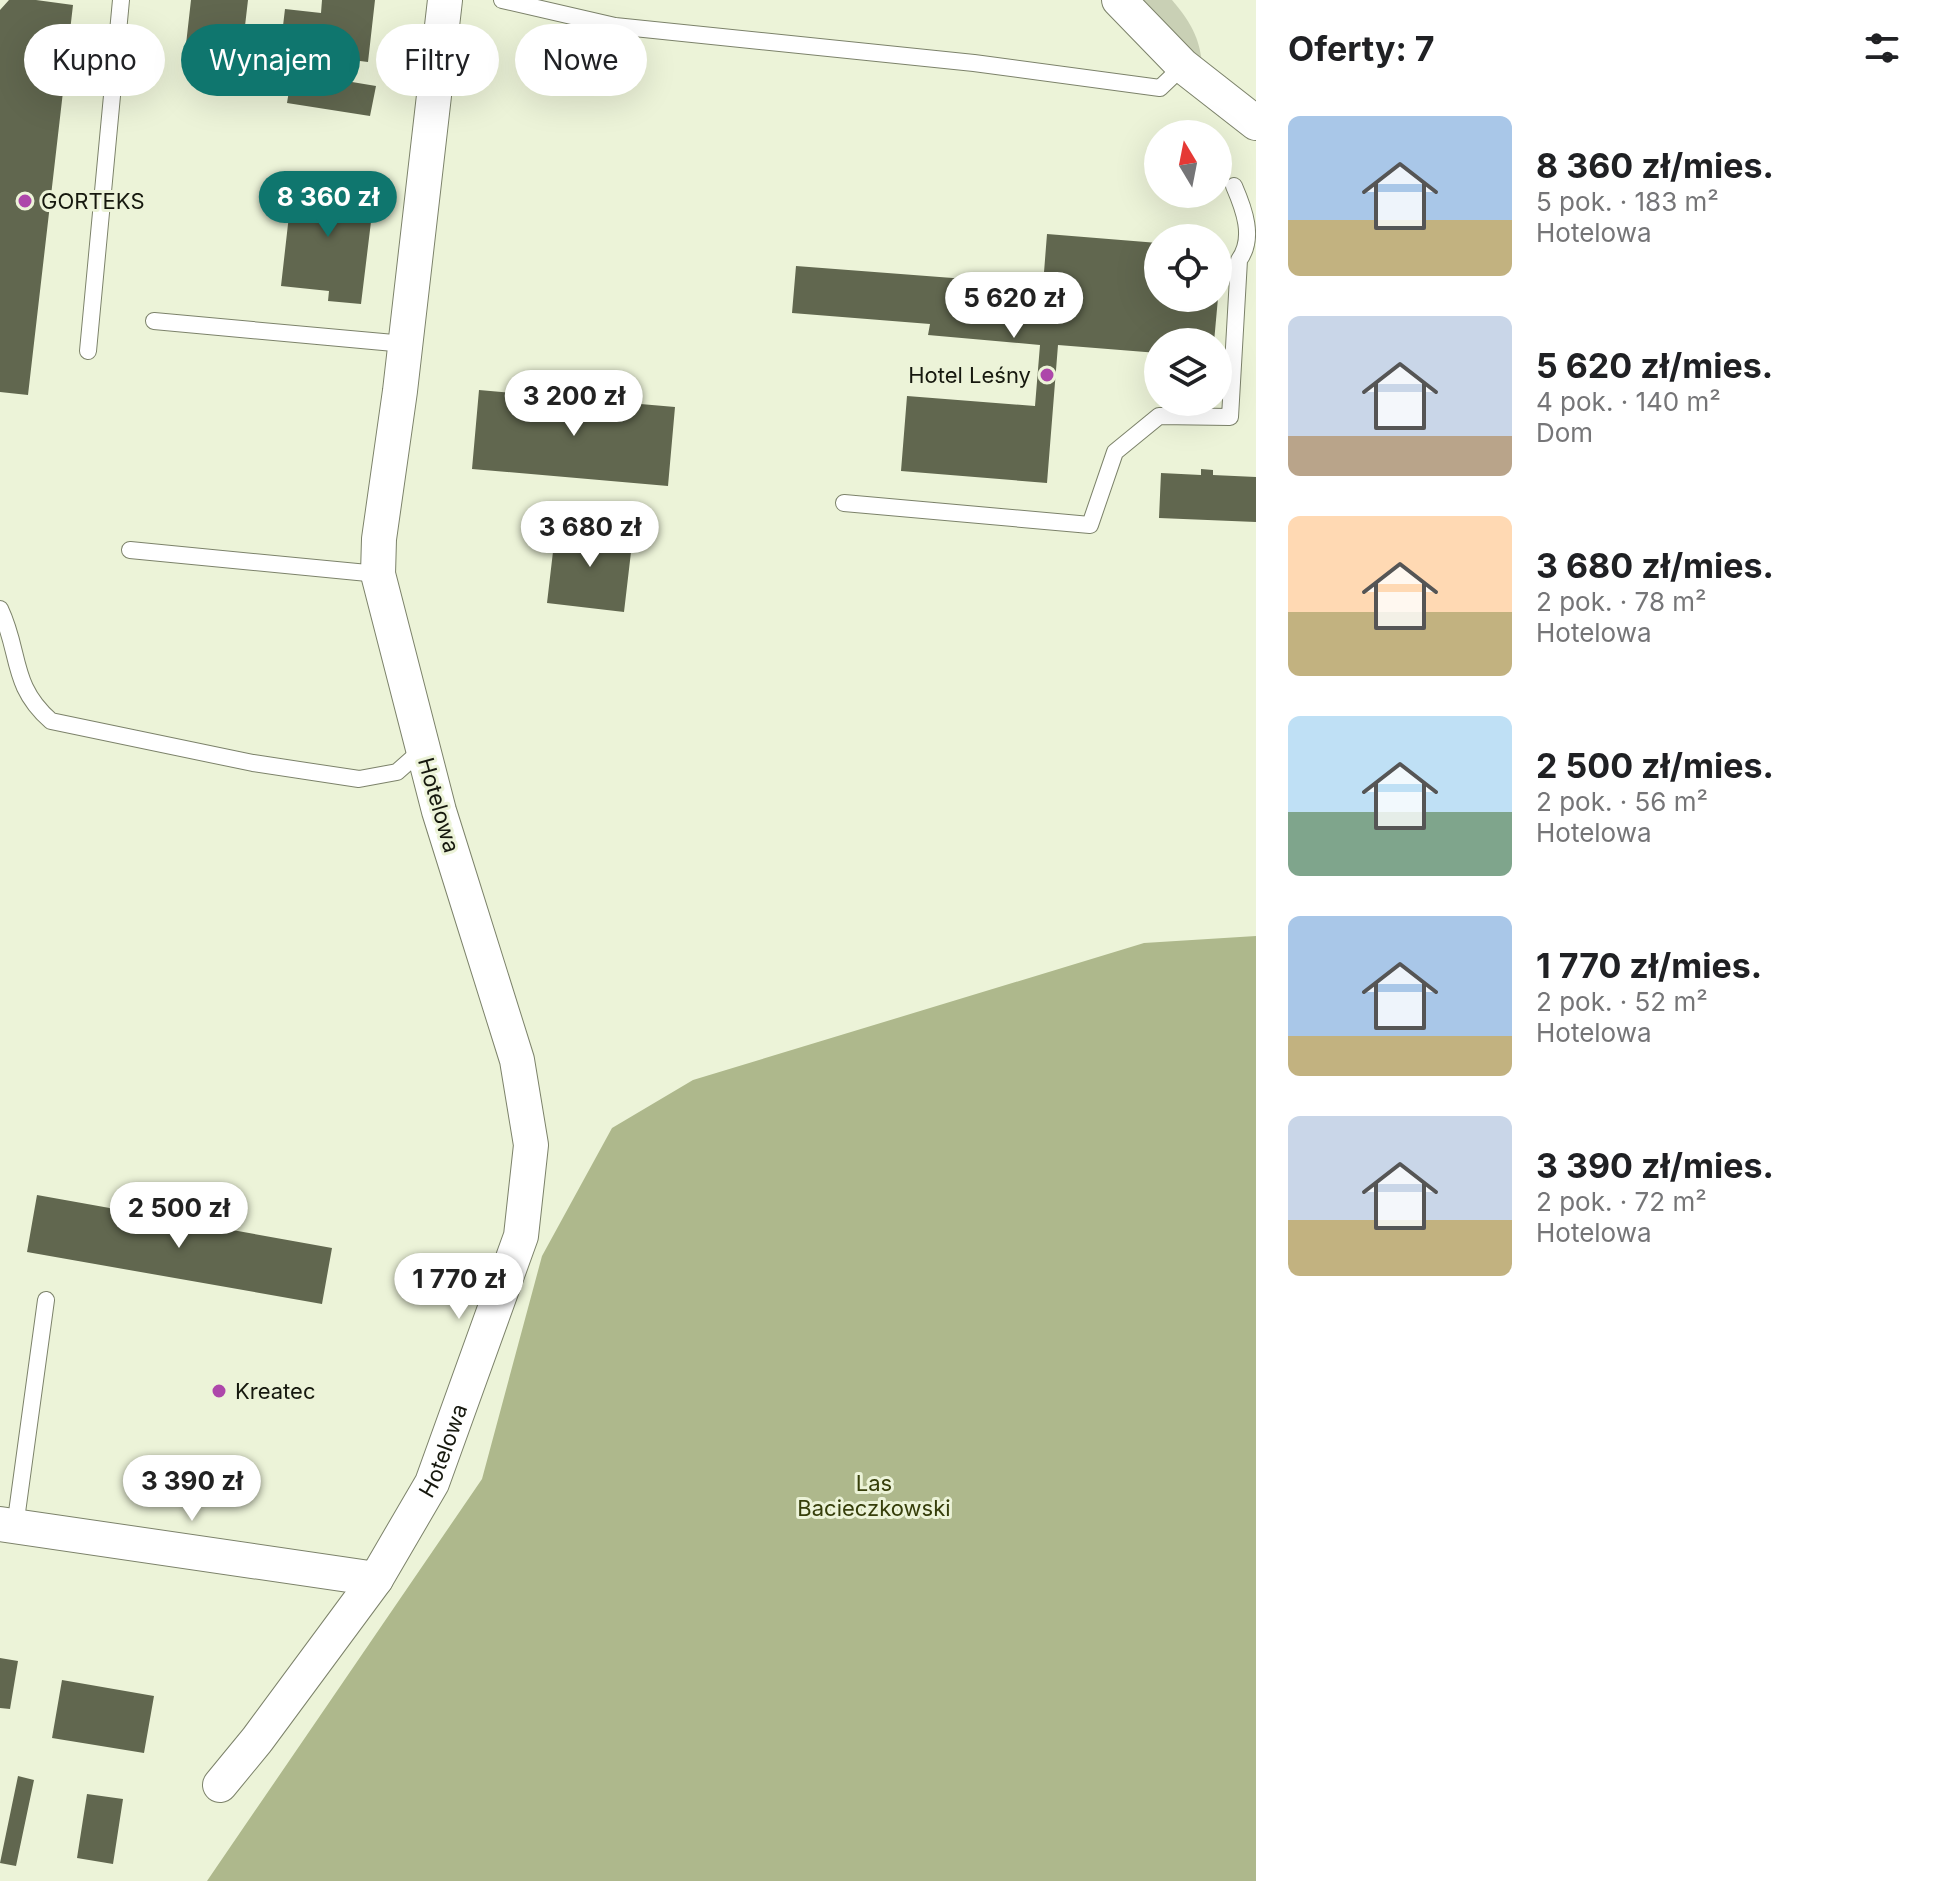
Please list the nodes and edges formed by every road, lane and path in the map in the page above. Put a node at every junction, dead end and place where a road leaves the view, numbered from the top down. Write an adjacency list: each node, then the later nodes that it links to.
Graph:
1 (121, 0): 10 (lane)
2 (445, 0): 9 (street, Hotelowa)
3 (502, 0): 5 (lane)
4 (1119, 0): 5 (street)
5 (1183, 66): 6 (street)
6 (1256, 123)
7 (1234, 186): 11 (lane)
8 (154, 321): 9 (lane)
9 (405, 344): 13 (street, Hotelowa)
10 (88, 351)
11 (844, 503)
12 (130, 550): 13 (lane)
13 (378, 574): 15 (street, Hotelowa)
14 (0, 609): 15 (lane)
15 (423, 749): 18 (street, Hotelowa)
16 (46, 1300): 17 (lane)
17 (7, 1526): 18 (street)
18 (376, 1579): 19 (street, Hotelowa)
19 (220, 1785)

